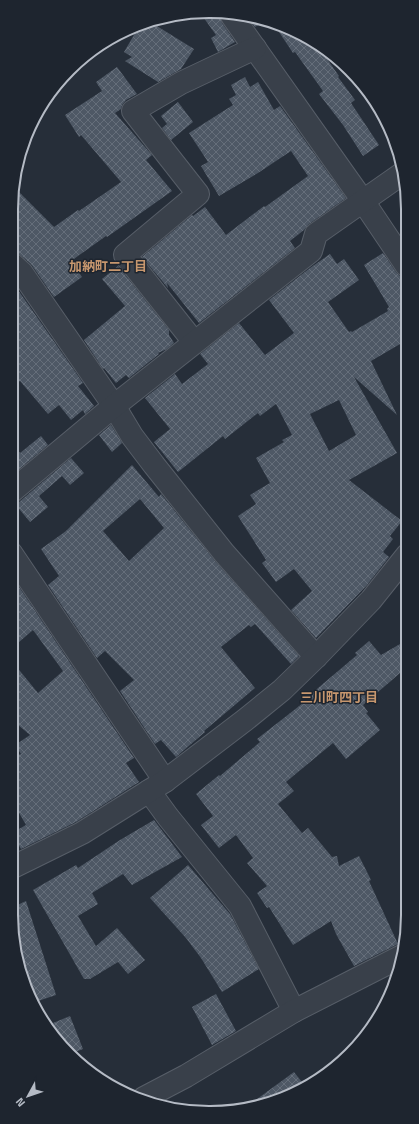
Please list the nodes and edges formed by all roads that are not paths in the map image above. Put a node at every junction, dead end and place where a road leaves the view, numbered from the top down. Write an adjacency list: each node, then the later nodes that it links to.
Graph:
1 (235, 20): 2 (street)
2 (255, 48): 4 (street); 7 (street)
3 (398, 177): 4 (street)
4 (363, 200): 5 (street); 7 (street)
5 (401, 257)
6 (18, 269): 8 (street)
7 (194, 342): 8 (street)
8 (114, 406): 9 (street); 12 (street)
9 (18, 486)
10 (401, 562): 12 (street)
11 (18, 564): 13 (street)
12 (316, 657): 13 (street)
13 (157, 786): 14 (street); 16 (street)
14 (18, 865)
15 (395, 960): 16 (street)
16 (294, 1011): 17 (street)
17 (148, 1096)

